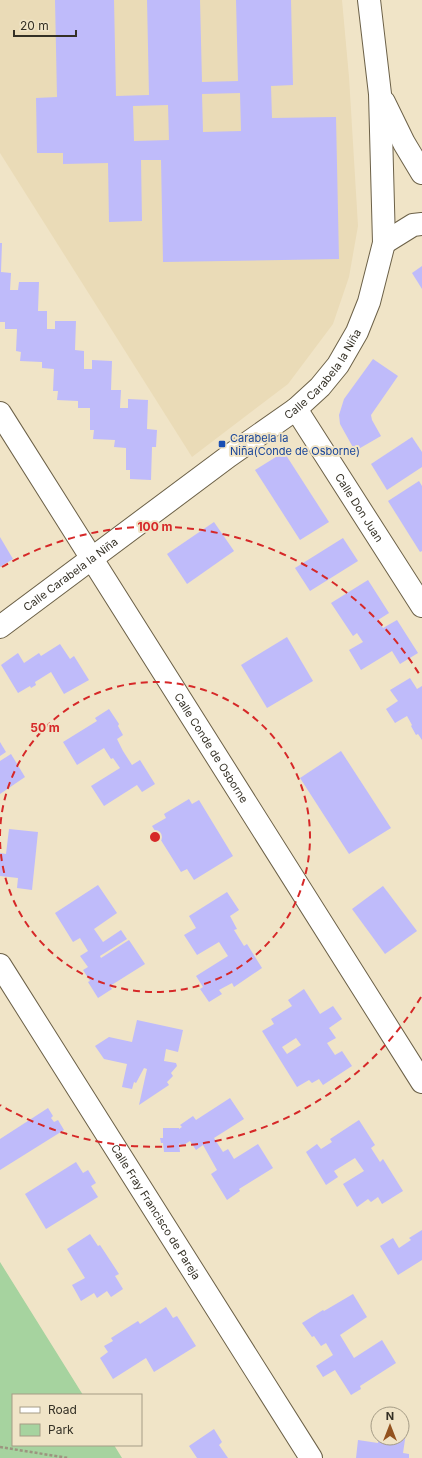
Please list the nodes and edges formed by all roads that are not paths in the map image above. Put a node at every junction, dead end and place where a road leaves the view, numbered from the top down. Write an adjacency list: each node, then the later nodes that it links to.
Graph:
1 (369, 0): 2 (street, Calle Carabela la Niña)
2 (380, 94): 3 (street); 5 (street, Calle Carabela la Niña)
3 (422, 174)
4 (422, 224): 5 (street)
5 (384, 243): 6 (street, Calle Carabela la Niña)
6 (296, 409): 8 (street, Calle Carabela la Niña); 9 (street, Calle Don Juan)
7 (0, 413): 8 (street, Calle Conde de Osborne)
8 (92, 559): 10 (street, Calle Carabela la Niña); 12 (street, Calle Conde de Osborne)
9 (422, 606)
10 (0, 627)
11 (0, 965): 13 (street, Calle Fray Francisco de Pareja)
12 (422, 1082)
13 (311, 1458)

